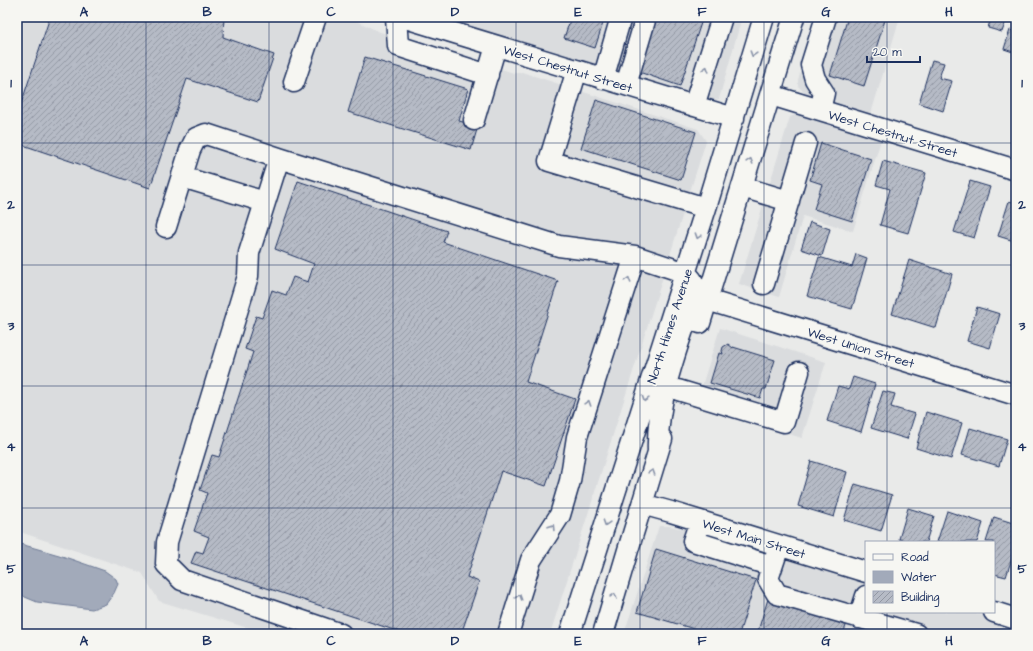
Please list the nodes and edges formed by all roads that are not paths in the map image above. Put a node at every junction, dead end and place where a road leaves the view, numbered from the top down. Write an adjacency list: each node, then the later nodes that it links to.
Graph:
1 (316, 17): 16 (street)
2 (396, 17): 14 (street)
3 (402, 17): 11 (street, West Chestnut Street)
4 (621, 17): 15 (street)
5 (646, 17): 17 (street)
6 (722, 17): 19 (street, one-way to 6)
7 (764, 17): 21 (street, North Himes Avenue, one-way to 21)
8 (794, 17): 10 (street)
9 (826, 17): 12 (street)
10 (788, 39): 12 (street); 18 (street)
11 (496, 46): 13 (street, West Chestnut Street); 14 (street)
12 (816, 49): 20 (street)
13 (576, 70): 15 (street, West Chestnut Street); 31 (street)
14 (488, 75): 22 (street)
15 (603, 79): 17 (street, West Chestnut Street)
16 (294, 82)
17 (626, 86): 19 (street, West Chestnut Street)
18 (770, 95): 20 (street, West Chestnut Street); 28 (street, one-way to 18)
19 (694, 106): 21 (street, West Chestnut Street)
20 (820, 110): 26 (street, West Chestnut Street)
21 (734, 118): 24 (street, North Himes Avenue)
22 (474, 120)
23 (806, 143): 29 (street)
24 (726, 145): 31 (street, North Himes Avenue); 36 (street)
25 (279, 158): 27 (street); 30 (street); 33 (street)
26 (1016, 170)
27 (182, 176): 30 (street); 32 (street)
28 (742, 187): 29 (street); 36 (street)
29 (788, 201): 35 (street)
30 (265, 202): 50 (street)
31 (706, 208): 34 (street, North Himes Avenue, one-way to 34)
32 (166, 227)
33 (635, 256): 34 (street); 51 (street, one-way to 33)
34 (686, 273): 40 (street); 52 (street, North Himes Avenue, one-way to 52)
35 (764, 284)
36 (707, 300): 38 (street); 39 (street, West Union Street)
37 (799, 372): 38 (street)
38 (678, 390): 40 (street)
39 (1016, 395)
40 (658, 452): 41 (street, one-way to 40)
41 (642, 504): 42 (street, West Main Street); 53 (street, one-way to 41)
42 (700, 521): 43 (street, West Main Street); 44 (street)
43 (779, 546): 44 (street); 45 (street, West Main Street)
44 (772, 566): 48 (street)
45 (865, 572)
46 (865, 600): 48 (street)
47 (995, 612): 49 (street)
48 (860, 618): 54 (street)
49 (1016, 619)
50 (341, 634)
51 (508, 634)
52 (570, 634)
53 (604, 634)
54 (916, 634)

